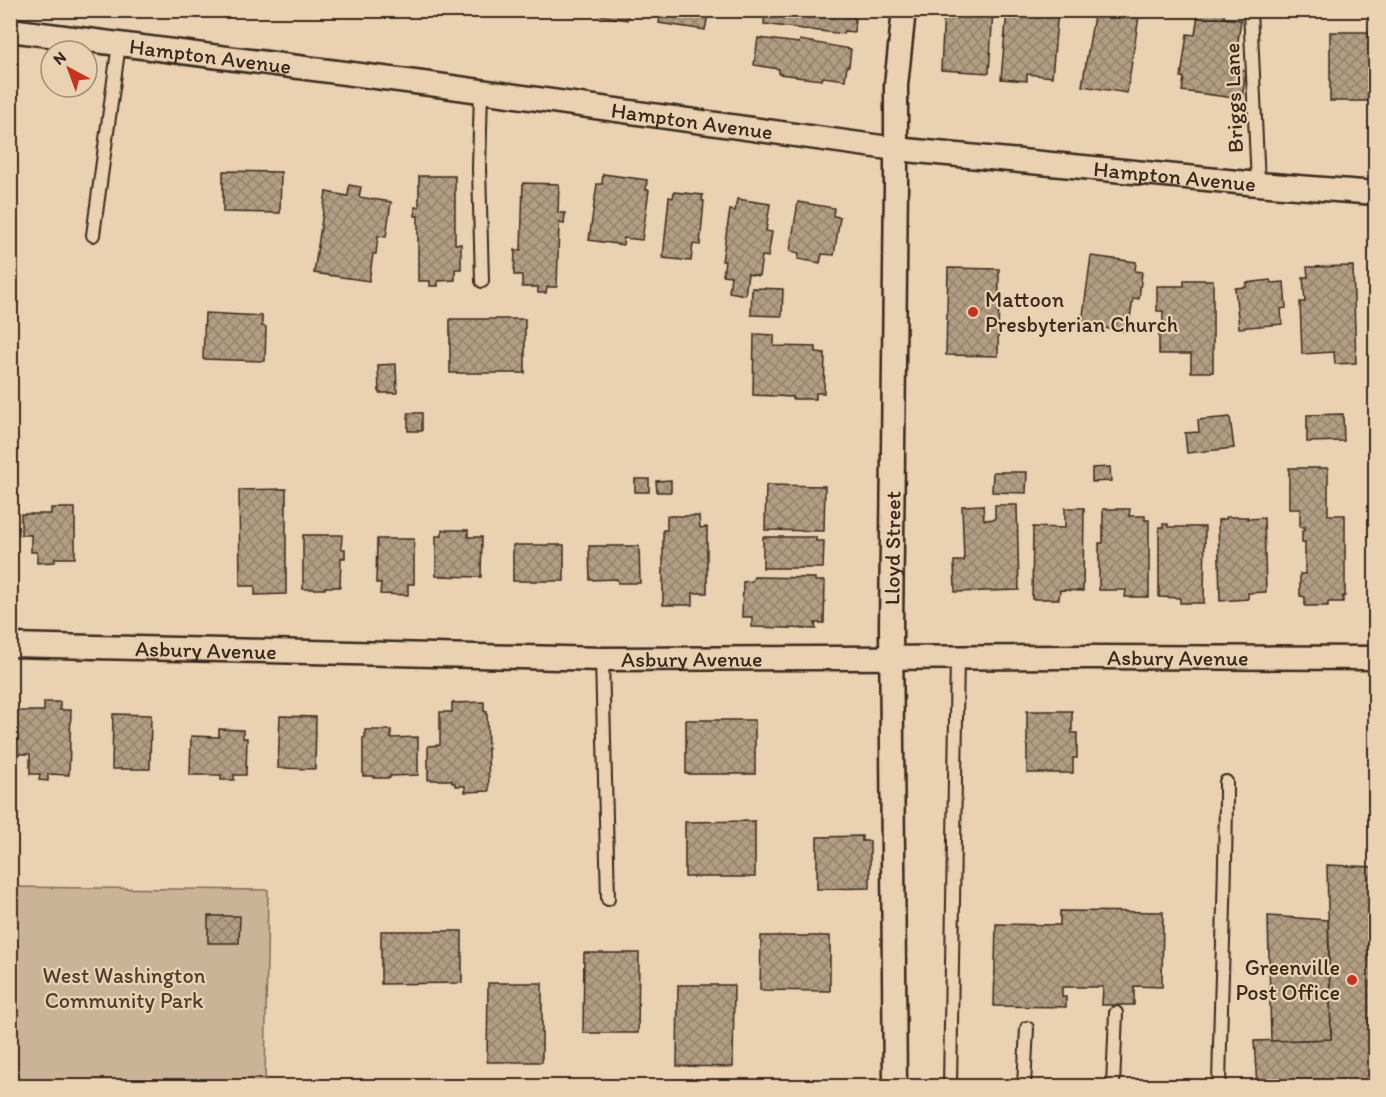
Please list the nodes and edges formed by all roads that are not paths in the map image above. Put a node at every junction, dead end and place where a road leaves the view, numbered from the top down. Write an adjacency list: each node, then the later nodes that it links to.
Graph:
1 (904, 10): 6 (street, Lloyd Street)
2 (1250, 10): 7 (lane, Briggs Lane)
3 (10, 30): 4 (street, Hampton Avenue)
4 (119, 44): 5 (street, Hampton Avenue); 9 (lane)
5 (481, 91): 6 (street, Hampton Avenue); 10 (lane)
6 (896, 149): 7 (street, Hampton Avenue); 13 (street, Lloyd Street)
7 (1258, 184): 8 (street, Hampton Avenue)
8 (1376, 193)
9 (93, 235)
10 (482, 281)
11 (10, 645): 15 (street, Asbury Avenue)
12 (957, 657): 13 (street, Asbury Avenue); 14 (street, Asbury Avenue); 21 (lane)
13 (891, 658): 15 (street, Asbury Avenue); 20 (street, Lloyd Street)
14 (1376, 658)
15 (602, 659): 17 (lane)
16 (1226, 782): 24 (lane)
17 (608, 899)
18 (1116, 1013): 23 (lane)
19 (1026, 1028): 22 (lane)
20 (895, 1086)
21 (950, 1086)
22 (1024, 1086)
23 (1113, 1086)
24 (1219, 1086)

